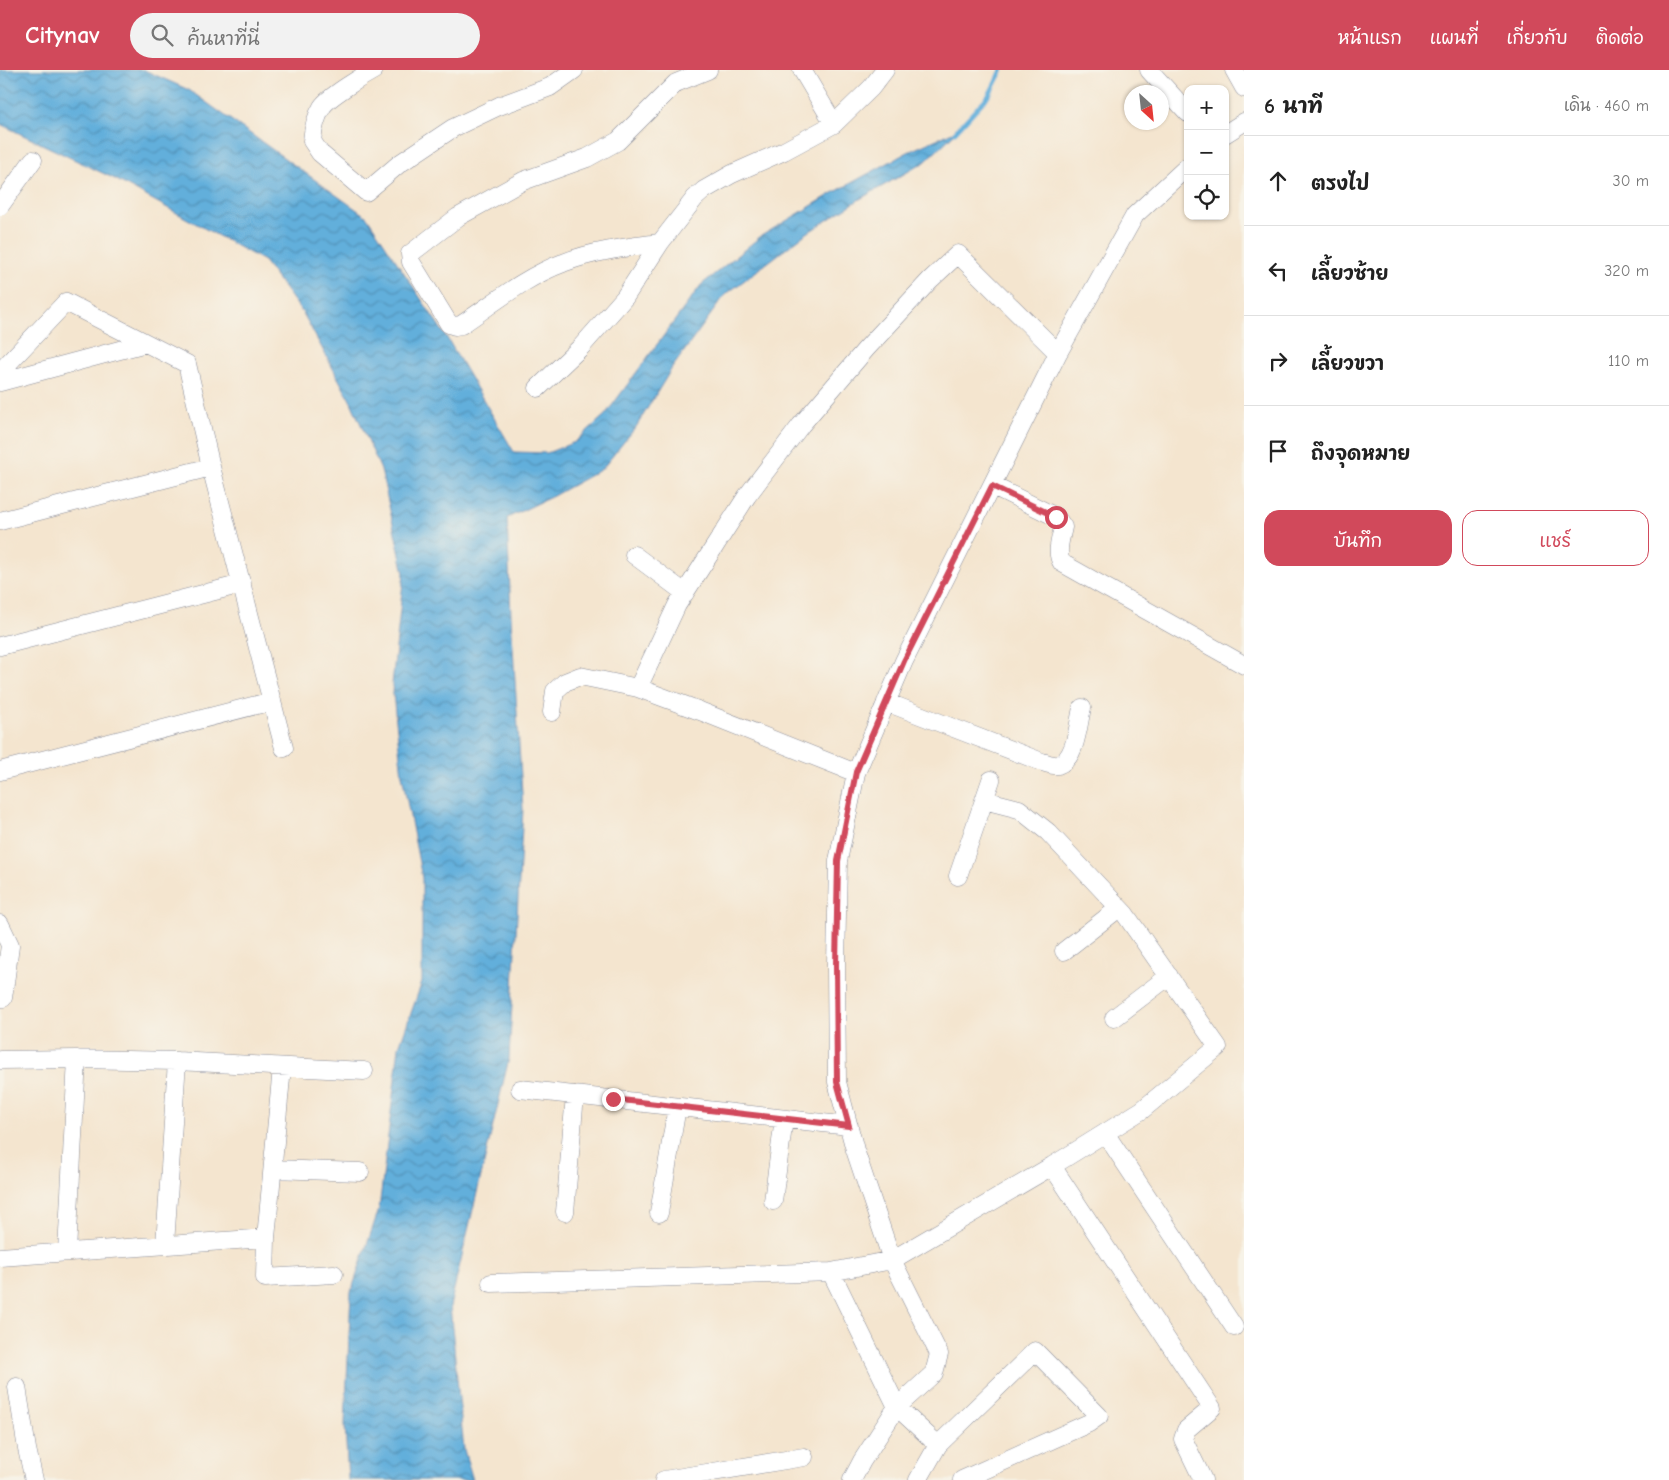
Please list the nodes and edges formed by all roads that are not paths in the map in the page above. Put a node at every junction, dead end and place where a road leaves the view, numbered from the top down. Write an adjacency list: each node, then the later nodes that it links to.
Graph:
1 (374, 70): 2 (street)
2 (574, 70)
3 (708, 70): 16 (street)
4 (802, 70): 11 (street)
5 (885, 70): 11 (street)
6 (1149, 70): 9 (street)
7 (1234, 70): 8 (street)
8 (1244, 88)
9 (1184, 109)
10 (1244, 122): 12 (street)
11 (834, 124): 16 (street)
12 (1229, 131)
13 (33, 160): 15 (street)
14 (1184, 170): 18 (street)
15 (0, 206)
16 (660, 243): 21 (street)
17 (146, 342): 19 (street); 20 (street); 22 (street)
18 (1058, 353): 23 (street); 27 (street)
19 (0, 372)
20 (0, 382)
21 (538, 388)
22 (211, 467): 24 (street); 26 (street)
23 (992, 486): 29 (street); 32 (street)
24 (0, 521)
25 (634, 555): 27 (street)
26 (242, 584): 28 (street); 31 (street)
27 (685, 593): 30 (street)
28 (0, 646)
29 (1244, 665)
30 (638, 688): 34 (street); 37 (street)
31 (272, 701): 35 (street); 36 (street)
32 (886, 702): 33 (street); 37 (street)
33 (1082, 708)
34 (552, 712)
35 (284, 748)
36 (0, 771)
37 (856, 772): 56 (street)
38 (991, 780): 39 (street)
39 (984, 800): 40 (street); 41 (street)
40 (958, 876)
41 (1119, 908): 43 (street); 44 (street)
42 (0, 924): 45 (street)
43 (1064, 951)
44 (1169, 976): 46 (street); 57 (street)
45 (3, 998)
46 (1114, 1018)
47 (77, 1059): 48 (street); 49 (street); 66 (street)
48 (0, 1060)
49 (177, 1061): 50 (street); 65 (street)
50 (282, 1068): 51 (street); 59 (street)
51 (364, 1071)
52 (520, 1089): 53 (street)
53 (575, 1095): 54 (street); 62 (street)
54 (677, 1107): 55 (street); 63 (street)
55 (784, 1119): 56 (street); 61 (street)
56 (849, 1126): 68 (street)
57 (1105, 1133): 58 (street); 72 (street)
58 (1052, 1166): 68 (street); 83 (street)
59 (272, 1169): 60 (street); 64 (street)
60 (360, 1172)
61 (773, 1201)
62 (565, 1212)
63 (659, 1213)
64 (266, 1238): 65 (street); 70 (street)
65 (165, 1245): 66 (street)
66 (67, 1252): 67 (street)
67 (0, 1257)
68 (892, 1260): 69 (street); 74 (street)
69 (831, 1272): 71 (street); 74 (street)
70 (334, 1274)
71 (491, 1283)
72 (1234, 1326)
73 (17, 1387): 78 (street)
74 (897, 1407): 75 (street); 80 (street)
75 (938, 1445): 81 (street); 82 (street)
76 (804, 1457): 77 (street)
77 (722, 1475): 79 (street)
78 (34, 1480)
79 (664, 1480)
80 (852, 1480)
81 (918, 1480)
82 (962, 1480)
83 (1203, 1480)

